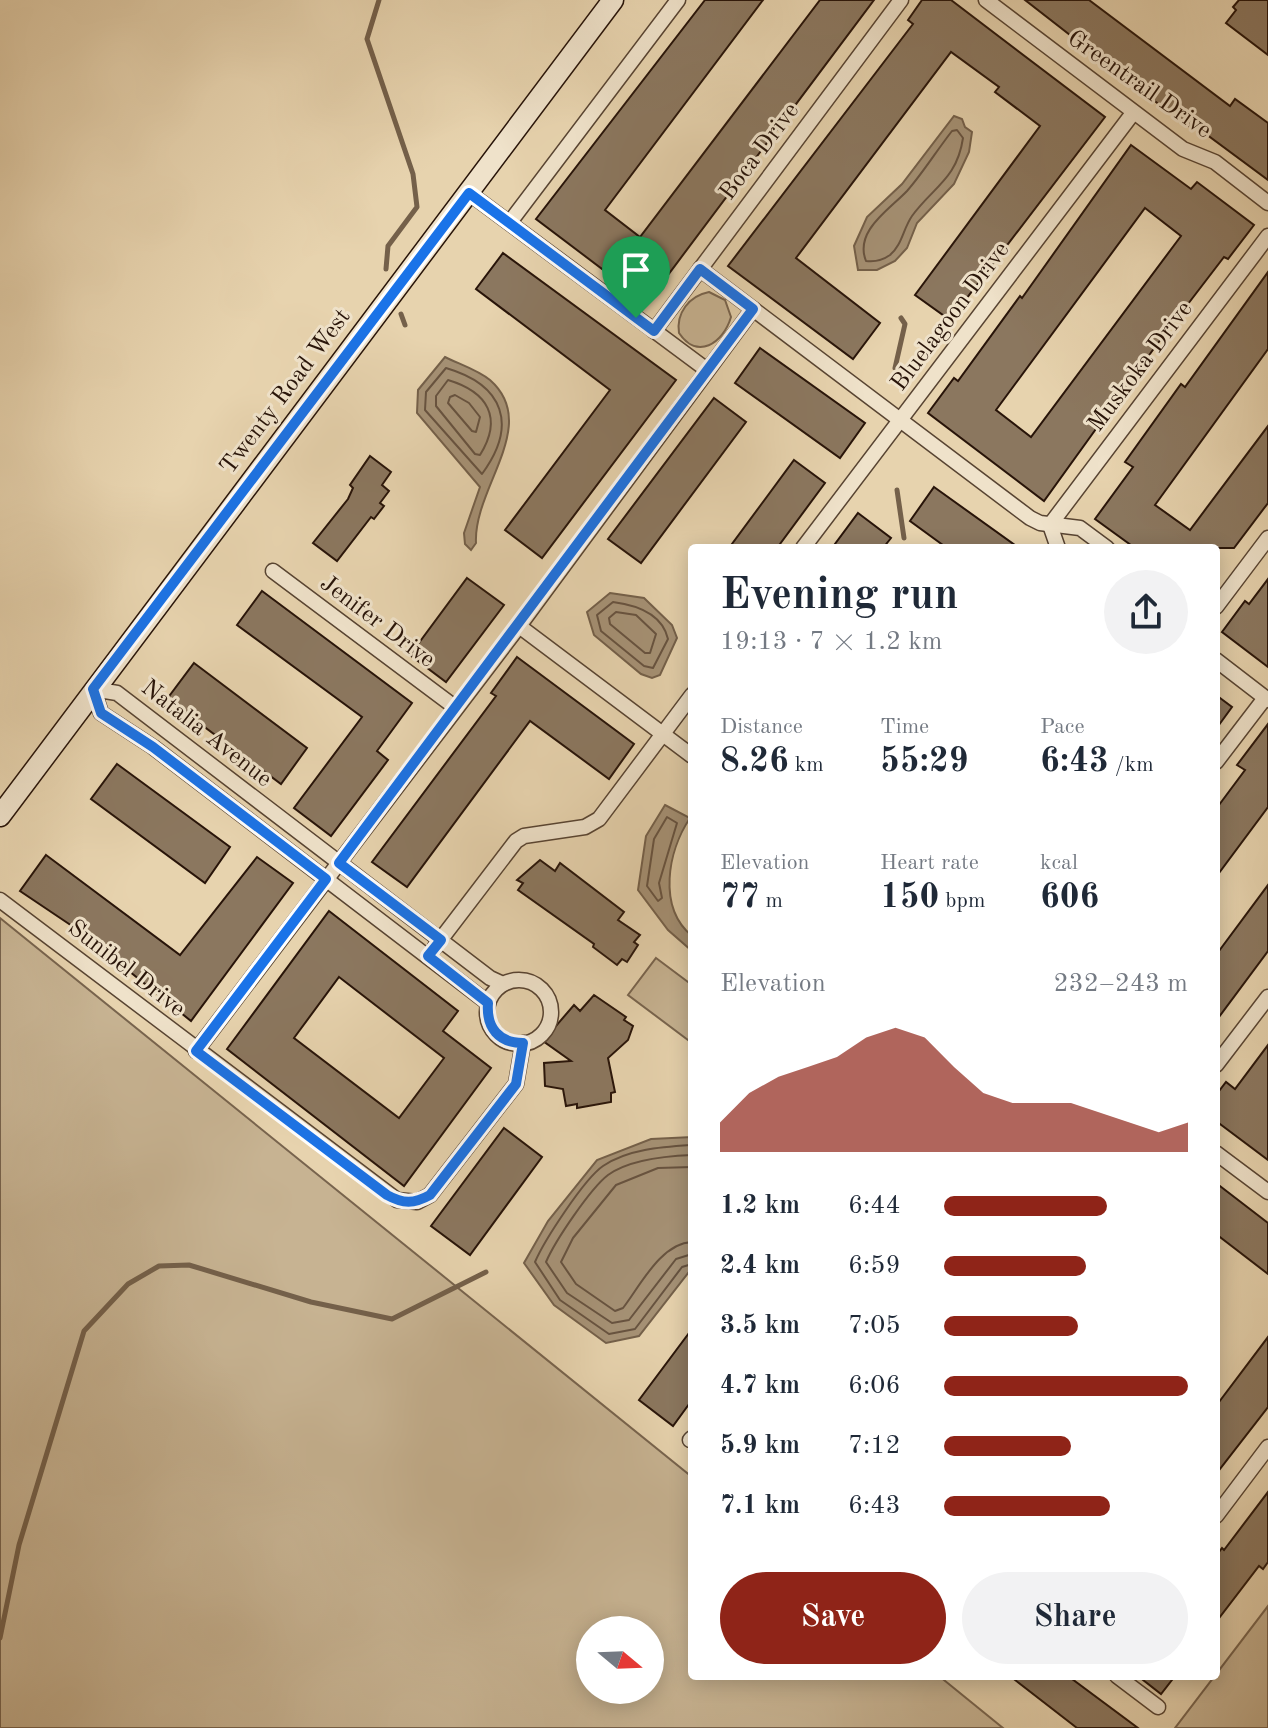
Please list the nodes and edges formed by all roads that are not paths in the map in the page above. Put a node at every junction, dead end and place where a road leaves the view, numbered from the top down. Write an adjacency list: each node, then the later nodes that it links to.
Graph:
1 (613, 0): 6 (street, Twenty Road West)
2 (678, 0): 8 (street)
3 (901, 0): 10 (street, Boca Drive)
4 (986, 0): 5 (street, Greentrail Drive)
5 (1133, 113): 7 (street, Greentrail Drive); 14 (street, Bluelagoon Drive)
6 (469, 193): 8 (street); 24 (street, Twenty Road West)
7 (1268, 203)
8 (510, 222): 12 (street)
9 (1268, 236): 15 (street, Muskoka Drive)
10 (700, 269): 11 (street); 12 (street, Boca Drive)
11 (753, 309): 13 (street); 14 (street)
12 (654, 331): 13 (street)
13 (707, 370): 22 (street)
14 (900, 420): 15 (street); 17 (street, Bluelagoon Drive)
15 (1050, 525): 18 (street); 19 (street)
16 (1268, 538): 21 (street)
17 (806, 544)
18 (1057, 544)
19 (1102, 544)
20 (273, 571): 27 (street, Jenifer Drive)
21 (1220, 602)
22 (519, 626): 27 (street); 28 (street)
23 (1220, 663): 25 (street)
24 (93, 689): 31 (street, Twenty Road West); 32 (street, Natalia Avenue); 33 (street, Natalia Avenue)
25 (1266, 699): 30 (street)
26 (688, 700): 28 (street)
27 (456, 708): 32 (street)
28 (663, 734): 29 (street); 35 (street)
29 (688, 753)
30 (1220, 757)
31 (0, 816)
32 (339, 863): 33 (street); 35 (street, Natalia Avenue)
33 (326, 879): 36 (street, Natalia Avenue); 41 (street)
34 (0, 900): 41 (street, Sunibel Drive)
35 (441, 940): 36 (street); 37 (street, Natalia Avenue)
36 (428, 956): 39 (street, Natalia Avenue)
37 (503, 984): 39 (street); 40 (street)
38 (1268, 997): 42 (street)
39 (488, 1003): 40 (street)
40 (523, 1043): 41 (street, Sunibel Drive)
41 (196, 1051)
42 (1220, 1060)
43 (1220, 1156): 44 (street)
44 (1268, 1192)
45 (1268, 1447): 46 (street)
46 (1220, 1511)
47 (1122, 1680): 48 (street)
48 (1158, 1707)

